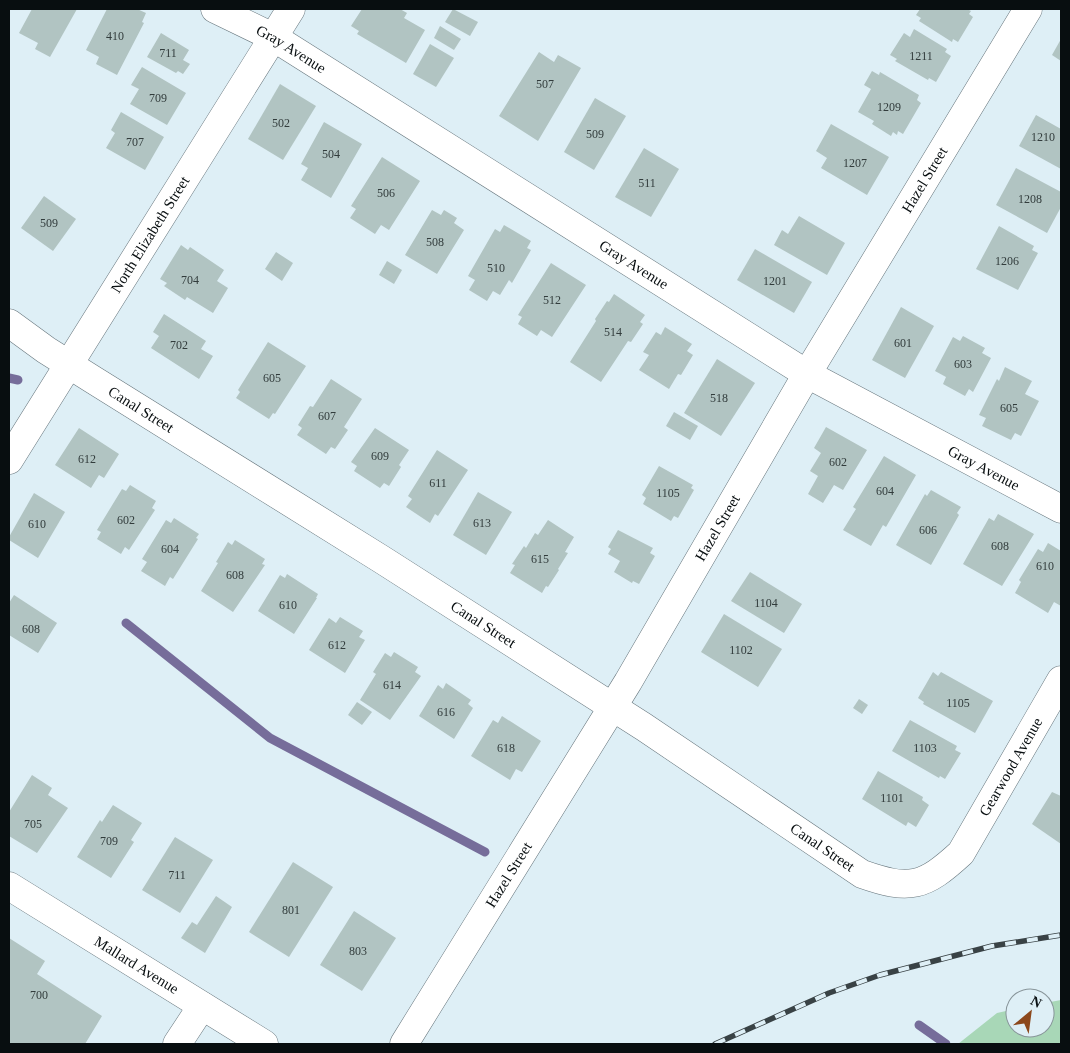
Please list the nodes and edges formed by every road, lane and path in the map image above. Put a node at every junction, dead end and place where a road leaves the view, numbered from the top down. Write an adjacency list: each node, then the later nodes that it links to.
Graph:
1 (215, 9): 4 (street, Gray Avenue)
2 (291, 9): 4 (street, North Elizabeth Street)
3 (1028, 9): 7 (street, Hazel Street)
4 (273, 38): 6 (street, North Elizabeth Street); 7 (street, Gray Avenue)
5 (9, 323): 6 (street, Canal Street)
6 (69, 365): 8 (street, North Elizabeth Street); 11 (street, Canal Street)
7 (807, 374): 9 (street, Gray Avenue); 11 (street, Hazel Street)
8 (9, 460)
9 (1061, 509)
10 (1061, 680): 12 (street, Gearwood Avenue)
11 (612, 707): 12 (street, Canal Street); 17 (street, Hazel Street)
12 (961, 853)
13 (9, 886): 14 (street, Mallard Avenue)
14 (202, 1006): 15 (street); 16 (street, Mallard Avenue)
15 (177, 1044)
16 (264, 1044)
17 (404, 1044)

